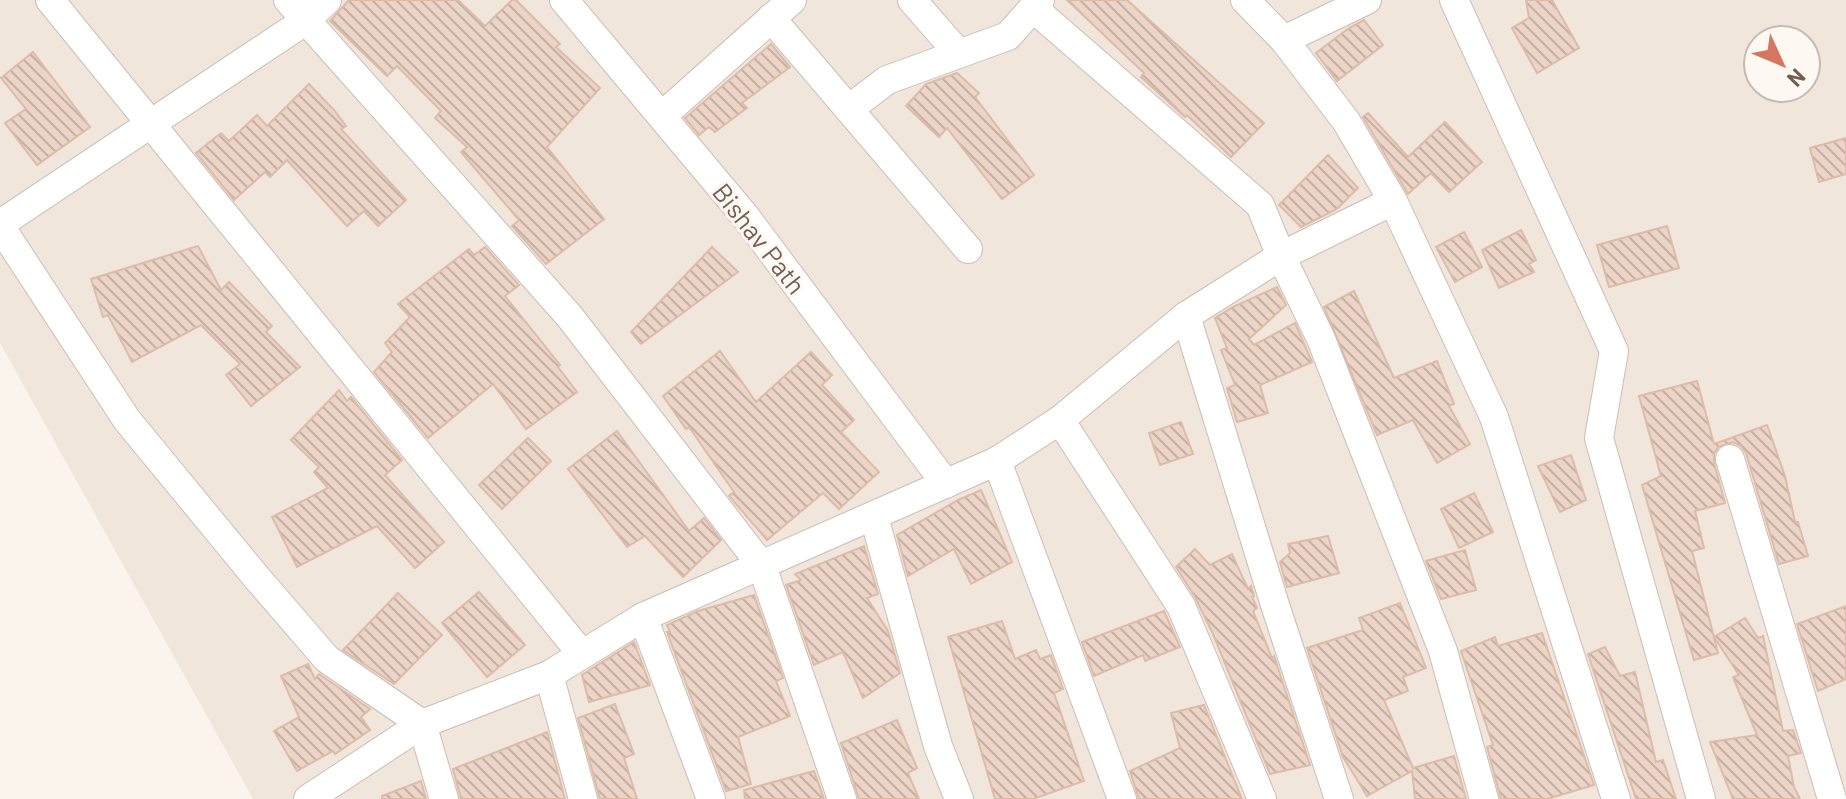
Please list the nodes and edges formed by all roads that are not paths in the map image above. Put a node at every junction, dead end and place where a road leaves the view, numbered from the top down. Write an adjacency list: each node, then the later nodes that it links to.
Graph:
1 (50, 0): 15 (street)
2 (327, 0): 10 (street)
3 (564, 0): 14 (street, Bishav Path)
4 (912, 0): 12 (street)
5 (1245, 0): 11 (street)
6 (1367, 0): 11 (street)
7 (1454, 0): 42 (street)
8 (1036, 4): 12 (street); 19 (street)
9 (781, 9): 13 (street); 14 (street)
10 (297, 10): 15 (street); 26 (street)
11 (1284, 40): 16 (street)
12 (959, 54): 13 (street)
13 (849, 109): 18 (street)
14 (663, 115): 24 (street, Bishav Path)
15 (149, 124): 17 (street); 28 (street)
16 (1393, 201): 19 (street); 41 (street)
17 (0, 225): 30 (street)
18 (968, 249)
19 (1281, 256): 20 (street); 40 (street)
20 (1186, 316): 21 (street); 39 (street)
21 (1060, 420): 23 (street); 38 (street)
22 (1730, 459): 43 (street)
23 (997, 461): 24 (street); 37 (street)
24 (946, 484): 25 (street)
25 (874, 517): 26 (street); 36 (street)
26 (762, 566): 27 (street); 35 (street)
27 (643, 617): 28 (street); 34 (street)
28 (581, 653): 29 (street)
29 (549, 675): 30 (street); 33 (street)
30 (422, 724): 31 (street); 32 (street)
31 (308, 799)
32 (444, 799)
33 (583, 799)
34 (711, 799)
35 (842, 799)
36 (959, 799)
37 (1122, 799)
38 (1262, 799)
39 (1339, 799)
40 (1484, 799)
41 (1616, 799)
42 (1701, 799)
43 (1832, 799)

